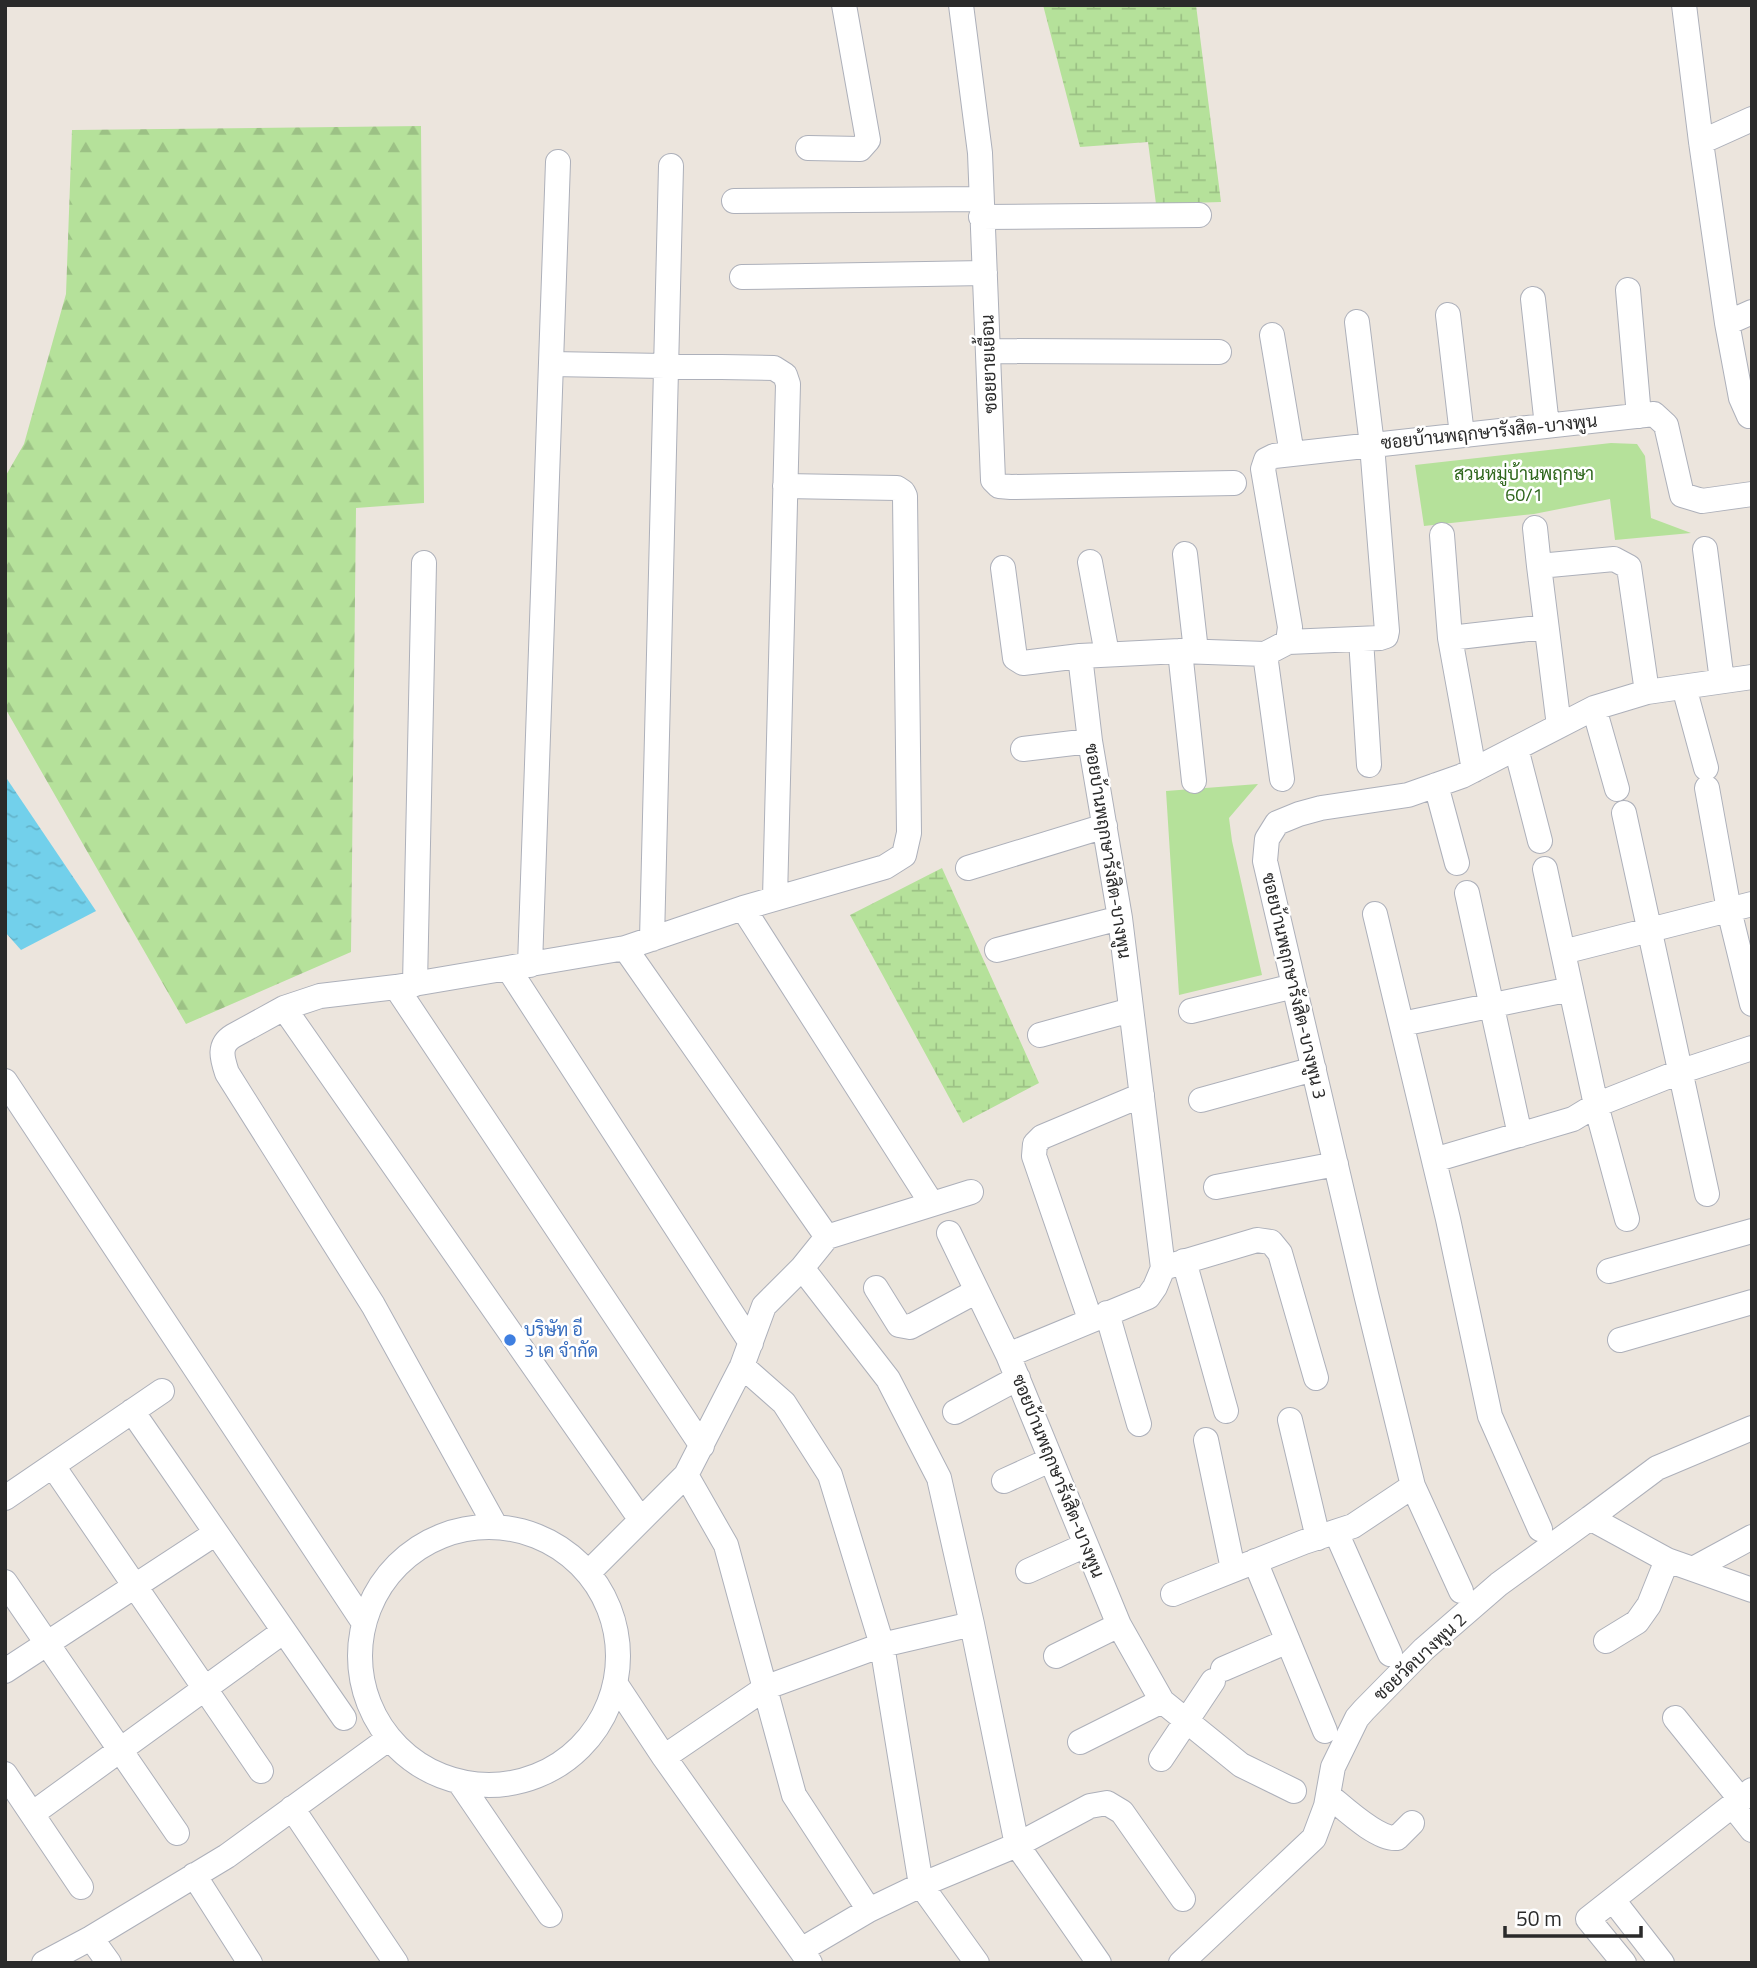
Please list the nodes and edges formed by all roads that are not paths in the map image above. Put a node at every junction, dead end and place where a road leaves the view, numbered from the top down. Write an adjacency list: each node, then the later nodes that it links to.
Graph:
1 (844, 5): 6 (street)
2 (961, 5): 10 (street, ซอยยายเยื้อน)
3 (1684, 5): 5 (street)
4 (1752, 119): 5 (street)
5 (1701, 142): 19 (street)
6 (808, 148)
7 (558, 162): 23 (street)
8 (671, 166): 24 (street)
9 (734, 201): 10 (street)
10 (981, 208): 11 (street); 12 (street, ซอยยายเยื้อน)
11 (1199, 215)
12 (985, 273): 13 (street); 21 (street, ซอยยายเยื้อน)
13 (742, 277)
14 (1628, 289): 25 (street)
15 (1533, 299): 27 (street)
16 (1752, 312): 19 (street)
17 (1448, 315): 28 (street)
18 (1357, 322): 29 (street)
19 (1727, 323): 26 (street)
20 (1272, 335): 30 (street)
21 (989, 351): 22 (street); 31 (street, ซอยยายเยื้อน)
22 (1219, 352)
23 (551, 364): 24 (street); 82 (street)
24 (666, 366): 32 (street); 78 (street)
25 (1639, 416): 27 (street, ซอยบ้านพฤกษารังสิต-บางพูน); 33 (street)
26 (1751, 418)
27 (1547, 426): 28 (street, ซอยบ้านพฤกษารังสิต-บางพูน)
28 (1462, 435): 29 (street, ซอยบ้านพฤกษารังสิต-บางพูน)
29 (1372, 445): 30 (street, ซอยบ้านพฤกษารังสิต-บางพูน); 44 (street)
30 (1292, 454): 45 (street, ซอยบ้านพฤกษารังสิต-บางพูน)
31 (1234, 483)
32 (785, 486): 72 (street); 72 (street)
33 (1752, 494)
34 (1535, 528): 40 (street)
35 (1442, 535): 43 (street)
36 (1705, 549): 51 (street)
37 (1185, 554): 46 (street)
38 (1090, 562): 47 (street)
39 (424, 563): 83 (street)
40 (1539, 566): 42 (street); 53 (street)
41 (1003, 568): 49 (street)
42 (1546, 627): 43 (street); 55 (street)
43 (1450, 638): 60 (street)
44 (1361, 639): 45 (street); 59 (street)
45 (1288, 642): 48 (street)
46 (1188, 651): 47 (street); 48 (street); 62 (street)
47 (1107, 654): 49 (street)
48 (1265, 654): 61 (street)
49 (1080, 656): 56 (street, ซอยบ้านพฤกษารังสิต-บางพูน)
50 (1752, 677): 51 (street, ซอยบ้านพฤกษารังสิต-บางพูน 3)
51 (1722, 681): 52 (street, ซอยบ้านพฤกษารังสิต-บางพูน 3)
52 (1684, 687): 53 (street, ซอยบ้านพฤกษารังสิต-บางพูน 3); 73 (street)
53 (1647, 692): 54 (street, ซอยบ้านพฤกษารังสิต-บางพูน 3)
54 (1594, 708): 55 (street, ซอยบ้านพฤกษารังสิต-บางพูน 3); 64 (street)
55 (1559, 726): 57 (street, ซอยบ้านพฤกษารังสิต-บางพูน 3)
56 (1090, 741): 58 (street); 66 (street, ซอยบ้านพฤกษารังสิต-บางพูน)
57 (1516, 748): 60 (street, ซอยบ้านพฤกษารังสิต-บางพูน 3); 67 (street)
58 (1023, 749)
59 (1369, 765)
60 (1474, 770): 63 (street, ซอยบ้านพฤกษารังสิต-บางพูน 3)
61 (1282, 779)
62 (1194, 781)
63 (1436, 785): 68 (street); 84 (street, ซอยบ้านพฤกษารังสิต-บางพูน 3)
64 (1616, 789)
65 (1624, 813): 77 (street)
66 (1104, 826): 69 (street); 76 (street, ซอยบ้านพฤกษารังสิต-บางพูน)
67 (1539, 841)
68 (1457, 863)
69 (968, 868)
70 (1545, 869): 81 (street)
71 (1467, 893): 87 (street)
72 (775, 898): 74 (street)
73 (1741, 907): 77 (street); 86 (street)
74 (743, 908): 78 (street); 106 (street)
75 (1375, 914): 91 (street)
76 (1120, 918): 80 (street); 89 (street, ซอยบ้านพฤกษารังสิต-บางพูน)
77 (1649, 930): 81 (street); 95 (street)
78 (652, 939): 79 (street)
79 (625, 948): 82 (street); 110 (street)
80 (997, 950)
81 (1563, 952): 85 (street)
82 (519, 966): 83 (street); 119 (street)
83 (406, 986): 88 (street); 131 (street)
84 (1294, 986): 90 (street); 94 (street, ซอยบ้านพฤกษารังสิต-บางพูน 3)
85 (1571, 989): 87 (street); 99 (street)
86 (1752, 1004)
87 (1492, 1006): 91 (street); 100 (street)
88 (284, 1008): 139 (street); 140 (street)
89 (1131, 1010): 92 (street); 97 (street, ซอยบ้านพฤกษารังสิต-บางพูน)
90 (1191, 1011)
91 (1402, 1024): 101 (street)
92 (1040, 1035)
93 (1752, 1048): 95 (street)
94 (1314, 1069): 98 (street); 102 (street, ซอยบ้านพฤกษารังสิต-บางพูน 3)
95 (1682, 1071): 99 (street); 105 (street)
96 (5, 1081): 156 (street)
97 (1142, 1096): 111 (street, ซอยบ้านพฤกษารังสิต-บางพูน); 117 (street)
98 (1201, 1100)
99 (1596, 1105): 100 (street); 107 (street)
100 (1520, 1136): 101 (street)
101 (1434, 1160): 141 (street)
102 (1336, 1164): 103 (street); 136 (street, ซอยบ้านพฤกษารังสิต-บางพูน 3)
103 (1216, 1187)
104 (971, 1192): 106 (street)
105 (1707, 1194)
106 (932, 1204): 110 (street)
107 (1627, 1219)
108 (1752, 1231): 113 (street)
109 (949, 1233): 115 (street)
110 (827, 1237): 112 (street)
111 (1173, 1265): 117 (street, ซอยบ้านพฤกษารังสิต-บางพูน); 122 (street); 125 (street)
112 (802, 1268): 119 (street); 157 (street)
113 (1609, 1271)
114 (876, 1288): 115 (street)
115 (977, 1292): 120 (street)
116 (1752, 1302): 118 (street)
117 (1099, 1316): 120 (street, ซอยบ้านพฤกษารังสิต-บางพูน); 128 (street)
118 (1620, 1340)
119 (746, 1355): 131 (street); 163 (street)
120 (1008, 1355): 121 (street, ซอยบ้านพฤกษารังสิต-บางพูน)
121 (1018, 1378): 126 (street); 132 (street, ซอยบ้านพฤกษารังสิต-บางพูน)
122 (1316, 1378)
123 (162, 1391): 124 (street)
124 (132, 1411): 133 (street); 142 (street)
125 (1226, 1411)
126 (955, 1412)
127 (1290, 1420): 143 (street)
128 (1139, 1424)
129 (1752, 1428): 138 (street, ซอยวัดบางพูน 2)
130 (1206, 1440): 146 (street)
131 (702, 1446): 134 (street)
132 (1050, 1460): 135 (street); 145 (street, ซอยบ้านพฤกษารังสิต-บางพูน)
133 (53, 1465): 137 (street); 152 (street)
134 (686, 1475): 139 (street); 168 (street)
135 (1004, 1481)
136 (1413, 1486): 143 (street); 154 (street, ซอยบ้านพฤกษารังสิต-บางพูน 3)
137 (5, 1498)
138 (1590, 1518): 147 (street); 184 (street, ซอยวัดบางพูน 2)
139 (641, 1520): 150 (street)
140 (496, 1527): 150 (street); 156 (street)
141 (1540, 1529)
142 (216, 1533): 152 (street); 159 (street)
143 (1327, 1535): 146 (street); 164 (street)
144 (1752, 1537): 148 (street)
145 (1086, 1545): 149 (street); 158 (street, ซอยบ้านพฤกษารังสิต-บางพูน)
146 (1244, 1565): 155 (street); 160 (street)
147 (1663, 1568): 148 (street); 161 (street)
148 (1693, 1569): 153 (street)
149 (1028, 1572)
150 (588, 1573): 167 (street)
151 (5, 1582): 162 (street)
152 (135, 1587): 162 (street); 169 (street)
153 (1752, 1590)
154 (1461, 1591)
155 (1172, 1594)
156 (364, 1623): 175 (street)
157 (972, 1624): 163 (street); 191 (street)
158 (1119, 1625): 165 (street); 170 (street, ซอยบ้านพฤกษารังสิต-บางพูน)
159 (284, 1631): 169 (street); 171 (street)
160 (1288, 1641): 173 (street); 174 (street)
161 (1606, 1641)
162 (48, 1644): 166 (street); 177 (street)
163 (881, 1646): 168 (street); 193 (street)
164 (1390, 1654)
165 (1056, 1656)
166 (5, 1671)
167 (615, 1683): 178 (street); 182 (street)
168 (766, 1687): 178 (street); 197 (street)
169 (204, 1688): 177 (street); 180 (street)
170 (1162, 1702): 173 (street, ซอยบ้านพฤกษารังสิต-บางพูน); 176 (street)
171 (344, 1718)
172 (1675, 1718): 185 (street)
173 (1187, 1722): 179 (street); 183 (street, ซอยบ้านพฤกษารังสิต-บางพูน)
174 (1325, 1731)
175 (388, 1738): 182 (street); 186 (street)
176 (1080, 1742)
177 (120, 1750): 187 (street); 190 (street)
178 (664, 1757): 200 (street)
179 (1161, 1759)
180 (261, 1771)
181 (5, 1774): 187 (street)
182 (460, 1783): 198 (street)
183 (1294, 1791)
184 (1328, 1795): 188 (street); 208 (street, ซอยวัดบางพูน 2)
185 (1742, 1799): 189 (street); 196 (street)
186 (292, 1808): 192 (street); 205 (street)
187 (32, 1814): 194 (street)
188 (1412, 1823)
189 (1752, 1830)
190 (177, 1833)
191 (1017, 1845): 193 (street); 195 (street); 207 (street)
192 (194, 1875): 199 (street); 204 (street)
193 (921, 1885): 197 (street); 206 (street)
194 (81, 1887)
195 (1183, 1899)
196 (1612, 1900): 201 (street); 209 (street)
197 (869, 1910): 200 (street)
198 (550, 1915)
199 (91, 1938): 202 (street); 203 (street)
200 (806, 1956)
201 (1620, 1961)
202 (44, 1963)
203 (109, 1963)
204 (250, 1963)
205 (396, 1963)
206 (977, 1963)
207 (1099, 1963)
208 (1181, 1963)
209 (1662, 1963)

